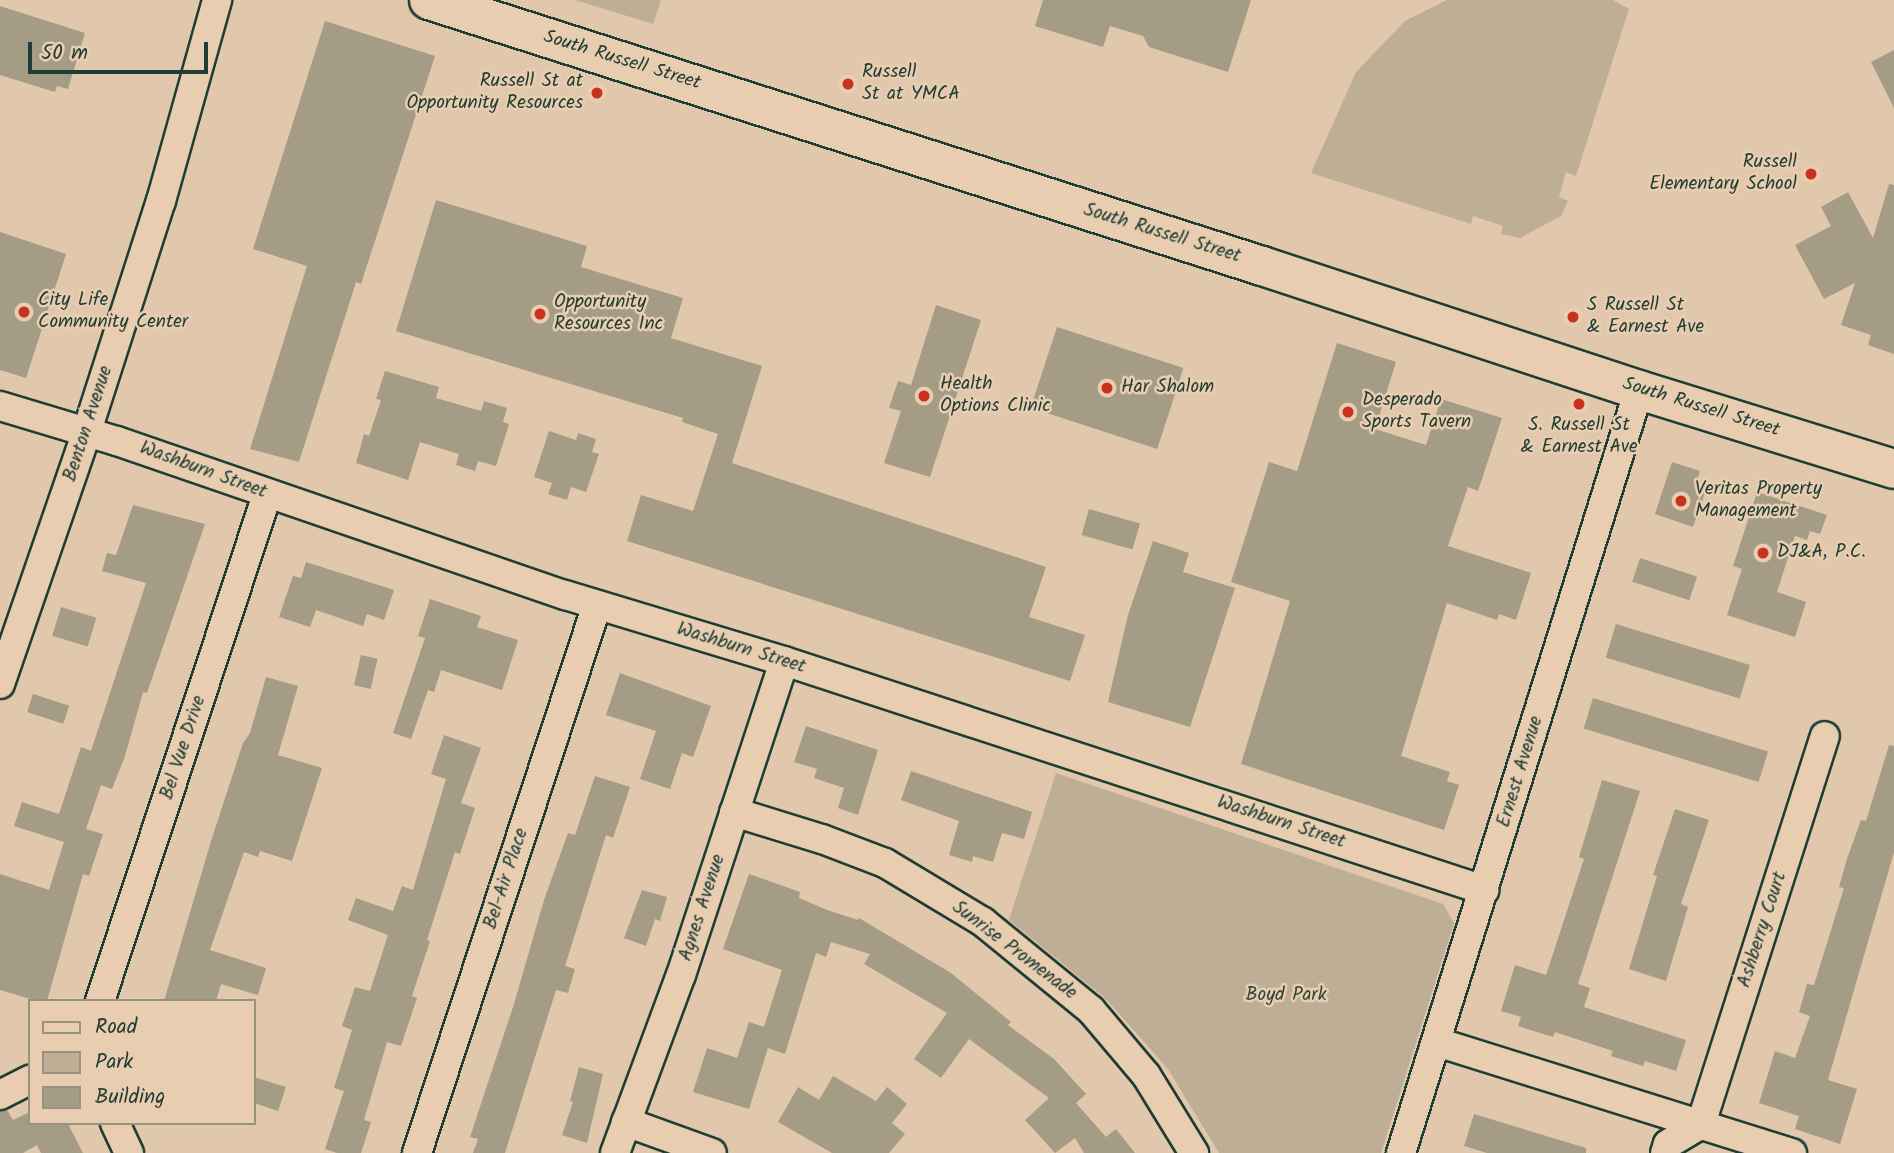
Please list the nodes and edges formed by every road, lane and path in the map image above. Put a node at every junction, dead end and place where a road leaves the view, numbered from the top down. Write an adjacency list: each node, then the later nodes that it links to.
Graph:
1 (217, 0): 5 (street, Benton Avenue)
2 (429, 0): 3 (main road, South Russell Street)
3 (1639, 390): 6 (main road, South Russell Street); 13 (street, Ernest Avenue)
4 (0, 405): 5 (street, Washburn Street)
5 (87, 431): 7 (street, Washburn Street); 10 (street, Benton Avenue)
6 (1894, 469)
7 (267, 495): 8 (street, Washburn Street); 14 (street, Bel Vue Drive)
8 (597, 605): 9 (street, Washburn Street); 22 (street, Bel-Air Place)
9 (784, 661): 12 (street, Agnes Avenue); 13 (street, Washburn Street)
10 (0, 684)
11 (1825, 736): 19 (street, Ashberry Court)
12 (734, 812): 18 (street, Agnes Avenue); 25 (street, Sunrise Promenade)
13 (1484, 890): 15 (street, Ernest Avenue)
14 (101, 999)
15 (1437, 1042): 19 (street); 26 (street, Ernest Avenue)
16 (28, 1081): 17 (street)
17 (0, 1095)
18 (626, 1122): 23 (street, Agnes Avenue); 24 (street)
19 (1702, 1124): 27 (street); 28 (street)
20 (116, 1125): 21 (street)
21 (129, 1153)
22 (417, 1153)
23 (615, 1153)
24 (712, 1153)
25 (1194, 1153)
26 (1401, 1153)
27 (1665, 1153)
28 (1793, 1153)

